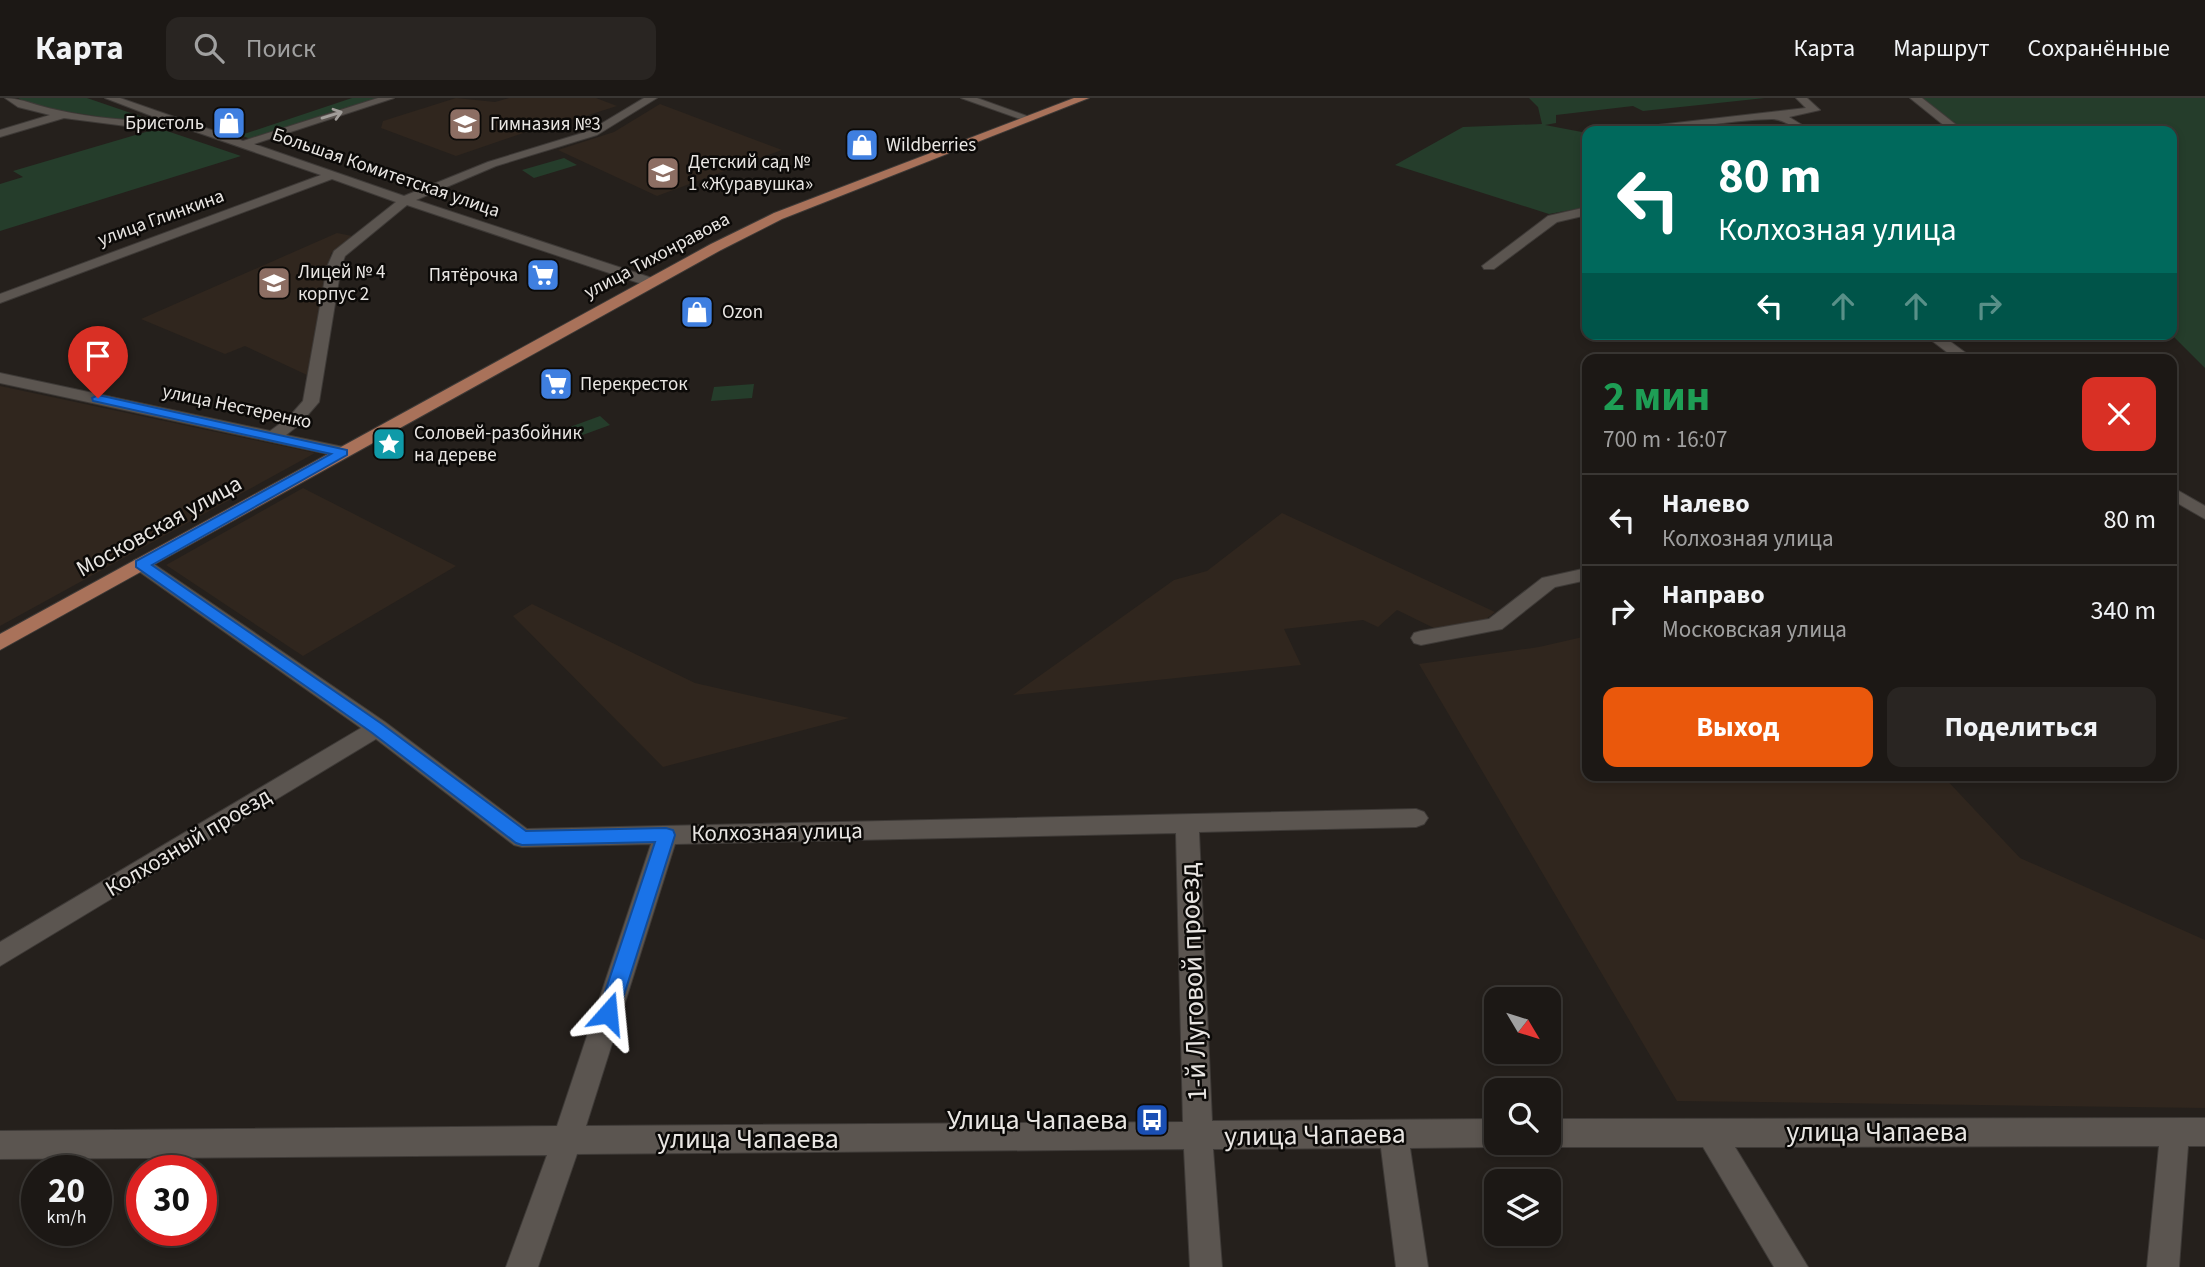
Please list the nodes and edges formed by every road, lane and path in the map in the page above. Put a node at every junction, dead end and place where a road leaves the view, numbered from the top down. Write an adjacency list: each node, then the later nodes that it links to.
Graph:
1 (10, 98): 9 (street)
2 (110, 98): 12 (street, Большая Комитетская улица)
3 (389, 98): 19 (street, one-way to 3)
4 (652, 98): 21 (street)
5 (1084, 98): 11 (main road, улица Тихонравова)
6 (1801, 98): 10 (street)
7 (1915, 98): 15 (street)
8 (968, 99): 11 (street)
9 (65, 114): 12 (street); 17 (street)
10 (1778, 115): 13 (street); 14 (street)
11 (1030, 119): 24 (main road, улица Тихонравова)
12 (176, 123): 18 (street, Большая Комитетская улица)
13 (1678, 126)
14 (1798, 126)
15 (1951, 126)
16 (246, 128): 18 (street)
17 (0, 134)
18 (220, 136): 19 (street, Большая Комитетская улица)
19 (244, 144): 20 (street, Большая Комитетская улица)
20 (335, 174): 21 (street, Большая Комитетская улица); 25 (street, улица Глинкина)
21 (406, 200): 24 (street, Большая Комитетская улица); 29 (street)
22 (1582, 212): 23 (street)
23 (1489, 266)
24 (650, 282): 30 (main road, улица Тихонравова)
25 (0, 299)
26 (1939, 340): 27 (street)
27 (1960, 354)
28 (0, 378): 29 (street, улица Нестеренко)
29 (273, 437): 30 (street, улица Нестеренко)
30 (342, 452): 33 (main road, Московская улица)
31 (2177, 495): 32 (street)
32 (2205, 514)
33 (141, 564): 36 (main road, Московская улица); 37 (street, Колхозная улица)
34 (1582, 575): 35 (street)
35 (1421, 638)
36 (0, 643)
37 (377, 728): 40 (street, Колхозная улица); 41 (street, Колхозный проезд)
38 (1416, 818): 39 (street, Колхозная улица)
39 (1187, 823): 40 (street, Колхозная улица); 48 (street, 1-й Луговой проезд)
40 (666, 835): 49 (street)
41 (0, 955)
42 (1710, 1132): 43 (street, улица Чапаева); 46 (street, улица Чапаева); 54 (street)
43 (2175, 1132): 44 (street, улица Чапаева); 55 (street)
44 (2205, 1132)
45 (1484, 1133): 47 (street, улица Чапаева)
46 (1561, 1133)
47 (1394, 1134): 48 (street, улица Чапаева); 53 (street)
48 (1198, 1136): 49 (street, улица Чапаева); 52 (street, 1-й Луговой проезд)
49 (567, 1141): 50 (street, улица Чапаева); 51 (street)
50 (0, 1146)
51 (522, 1267)
52 (1206, 1267)
53 (1412, 1267)
54 (1792, 1267)
55 (2163, 1267)

